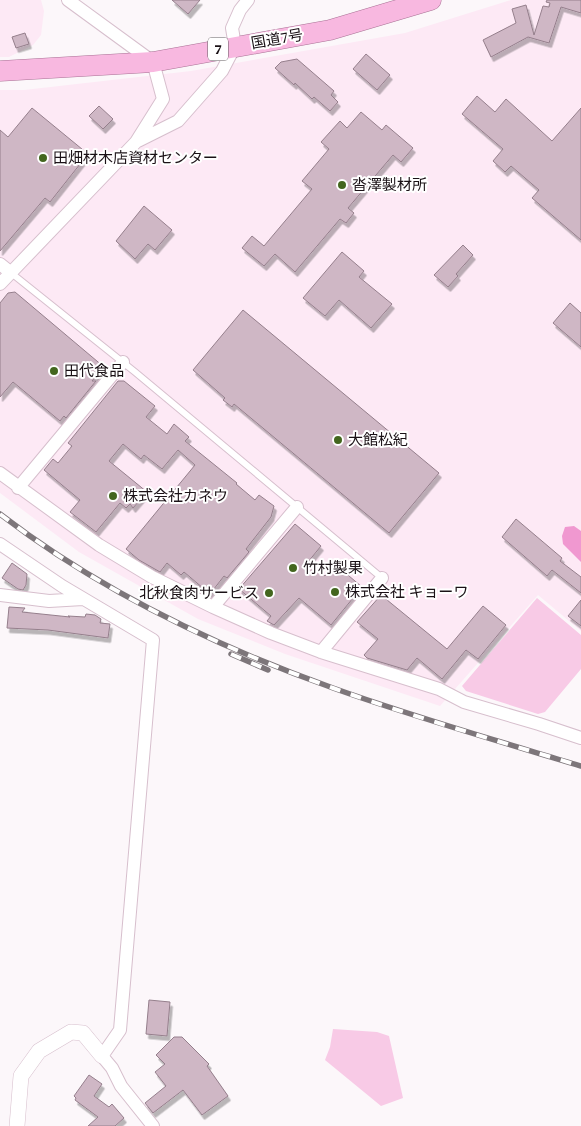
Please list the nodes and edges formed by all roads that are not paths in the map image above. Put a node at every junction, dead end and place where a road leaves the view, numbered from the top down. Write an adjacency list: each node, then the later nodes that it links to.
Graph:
1 (68, 0): 5 (street)
2 (248, 0): 4 (street)
3 (431, 0): 4 (highway, 国道7号 / 7)
4 (235, 46): 5 (highway, 国道7号 / 7); 7 (street)
5 (153, 62): 6 (highway, 国道7号 / 7); 7 (street)
6 (0, 71)
7 (136, 142): 8 (street)
8 (5, 268): 9 (street); 10 (lane)
9 (0, 284)
10 (123, 362): 12 (street); 13 (lane)
11 (0, 473): 12 (street)
12 (18, 488): 18 (street)
13 (297, 507): 15 (lane); 18 (street)
14 (0, 544): 17 (street)
15 (382, 578): 19 (street)
16 (0, 595): 17 (street)
17 (83, 599): 21 (street)
18 (213, 607): 19 (street)
19 (321, 652): 20 (street)
20 (581, 738)
21 (102, 1056): 22 (street); 23 (street)
22 (17, 1126)
23 (152, 1126)

